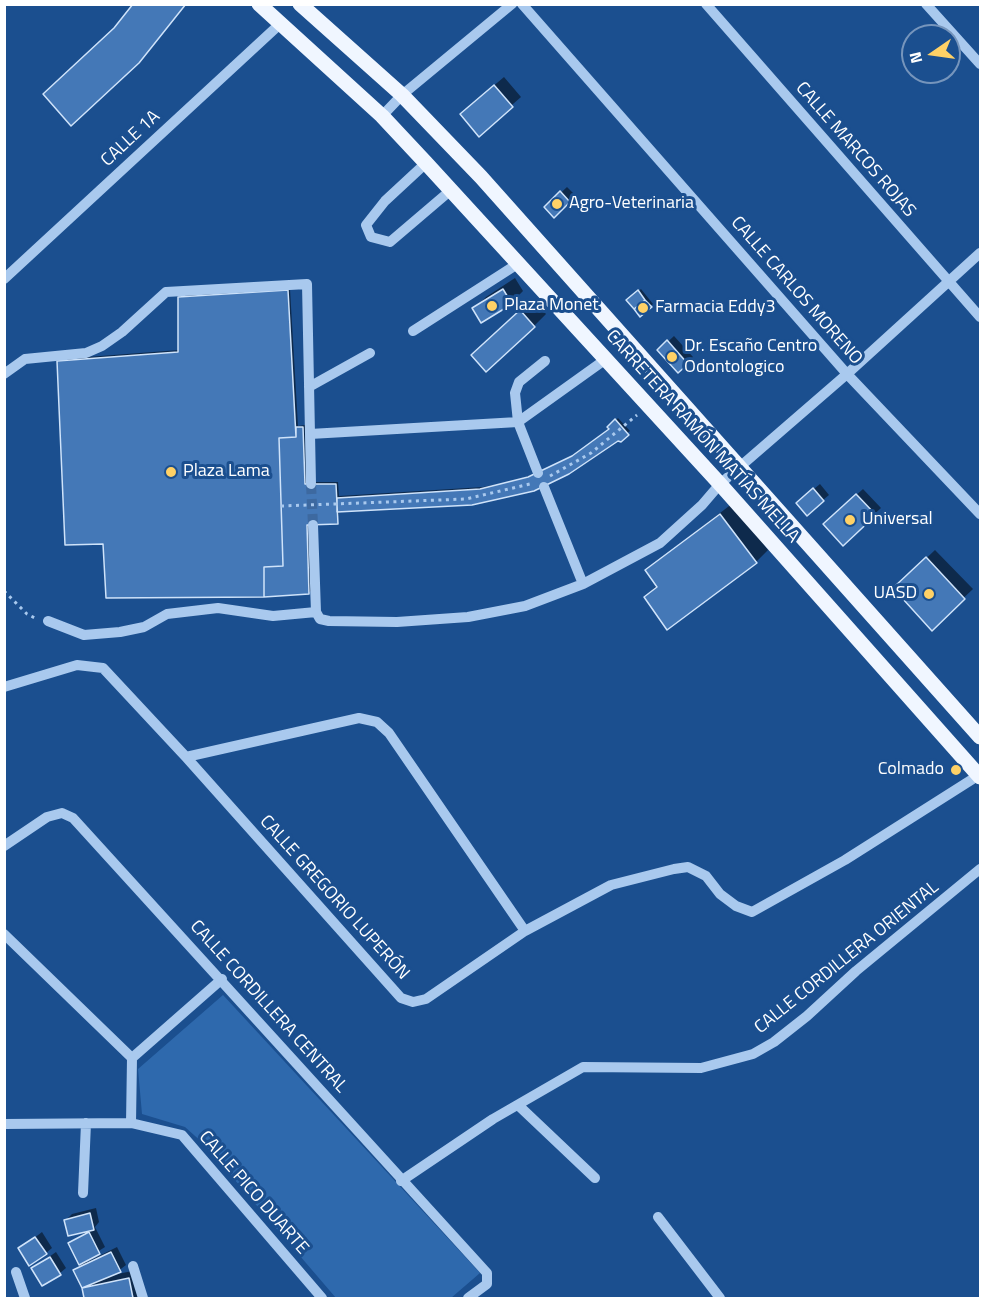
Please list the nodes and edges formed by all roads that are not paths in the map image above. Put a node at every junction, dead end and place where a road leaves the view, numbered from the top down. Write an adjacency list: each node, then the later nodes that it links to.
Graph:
1 (258, 4): 7 (main road, CARRETERA RAMÓN MATÍAS MELLA)
2 (300, 4): 9 (main road, CARRETERA RAMÓN MATÍAS MELLA)
3 (512, 4): 9 (street)
4 (522, 4): 23 (street, CALLE CARLOS MORENO)
5 (706, 4): 16 (street, CALLE MARCOS ROJAS)
6 (926, 4): 8 (street)
7 (281, 23): 10 (main road, CARRETERA RAMÓN MATÍAS MELLA); 15 (street, CALLE 1A)
8 (981, 64)
9 (402, 95): 10 (street); 27 (main road, CARRETERA RAMÓN MATÍAS MELLA)
10 (382, 116): 11 (main road, CARRETERA RAMÓN MATÍAS MELLA)
11 (426, 163): 12 (main road, CARRETERA RAMÓN MATÍAS MELLA); 12 (street)
12 (452, 190): 14 (main road, CARRETERA RAMÓN MATÍAS MELLA)
13 (981, 253): 16 (street)
14 (519, 263): 18 (street); 20 (main road, CARRETERA RAMÓN MATÍAS MELLA)
15 (4, 279)
16 (948, 282): 17 (street, CALLE MARCOS ROJAS); 23 (street)
17 (981, 316)
18 (413, 331)
19 (370, 352): 24 (street)
20 (606, 359): 25 (street); 29 (main road, CARRETERA RAMÓN MATÍAS MELLA)
21 (545, 361): 25 (street)
22 (4, 374): 24 (street)
23 (847, 374): 27 (street); 30 (street, CALLE CARLOS MORENO)
24 (309, 387): 26 (street)
25 (518, 422): 26 (street); 32 (street)
26 (310, 434): 28 (street)
27 (741, 468): 29 (street); 36 (main road, CARRETERA RAMÓN MATÍAS MELLA)
28 (311, 484)
29 (720, 484): 32 (street); 38 (main road, CARRETERA RAMÓN MATÍAS MELLA)
30 (981, 514)
31 (313, 525): 33 (street)
32 (582, 584): 33 (street)
33 (316, 612): 34 (street)
34 (48, 621)
35 (4, 687): 37 (street, CALLE GREGORIO LUPERÓN)
36 (981, 737)
37 (186, 757): 41 (street); 41 (street, CALLE GREGORIO LUPERÓN)
38 (980, 776): 41 (street, CALLE GREGORIO LUPERÓN)
39 (4, 846): 43 (street, CALLE CORDILLERA CENTRAL)
40 (981, 869): 45 (street, CALLE CORDILLERA ORIENTAL)
41 (525, 931)
42 (4, 934): 44 (street)
43 (222, 979): 44 (street); 50 (street, CALLE CORDILLERA CENTRAL)
44 (132, 1058): 48 (street)
45 (518, 1105): 49 (street); 50 (street, CALLE CORDILLERA ORIENTAL)
46 (5, 1123): 47 (street, CALLE PICO DUARTE)
47 (86, 1123): 48 (street, CALLE PICO DUARTE); 51 (street)
48 (131, 1123): 57 (street, CALLE PICO DUARTE)
49 (595, 1178)
50 (401, 1180): 58 (street, CALLE CORDILLERA CENTRAL)
51 (83, 1193)
52 (658, 1217): 59 (street)
53 (133, 1266): 56 (street)
54 (16, 1272): 55 (street)
55 (25, 1299)
56 (143, 1299)
57 (322, 1299)
58 (468, 1299)
59 (720, 1299)

